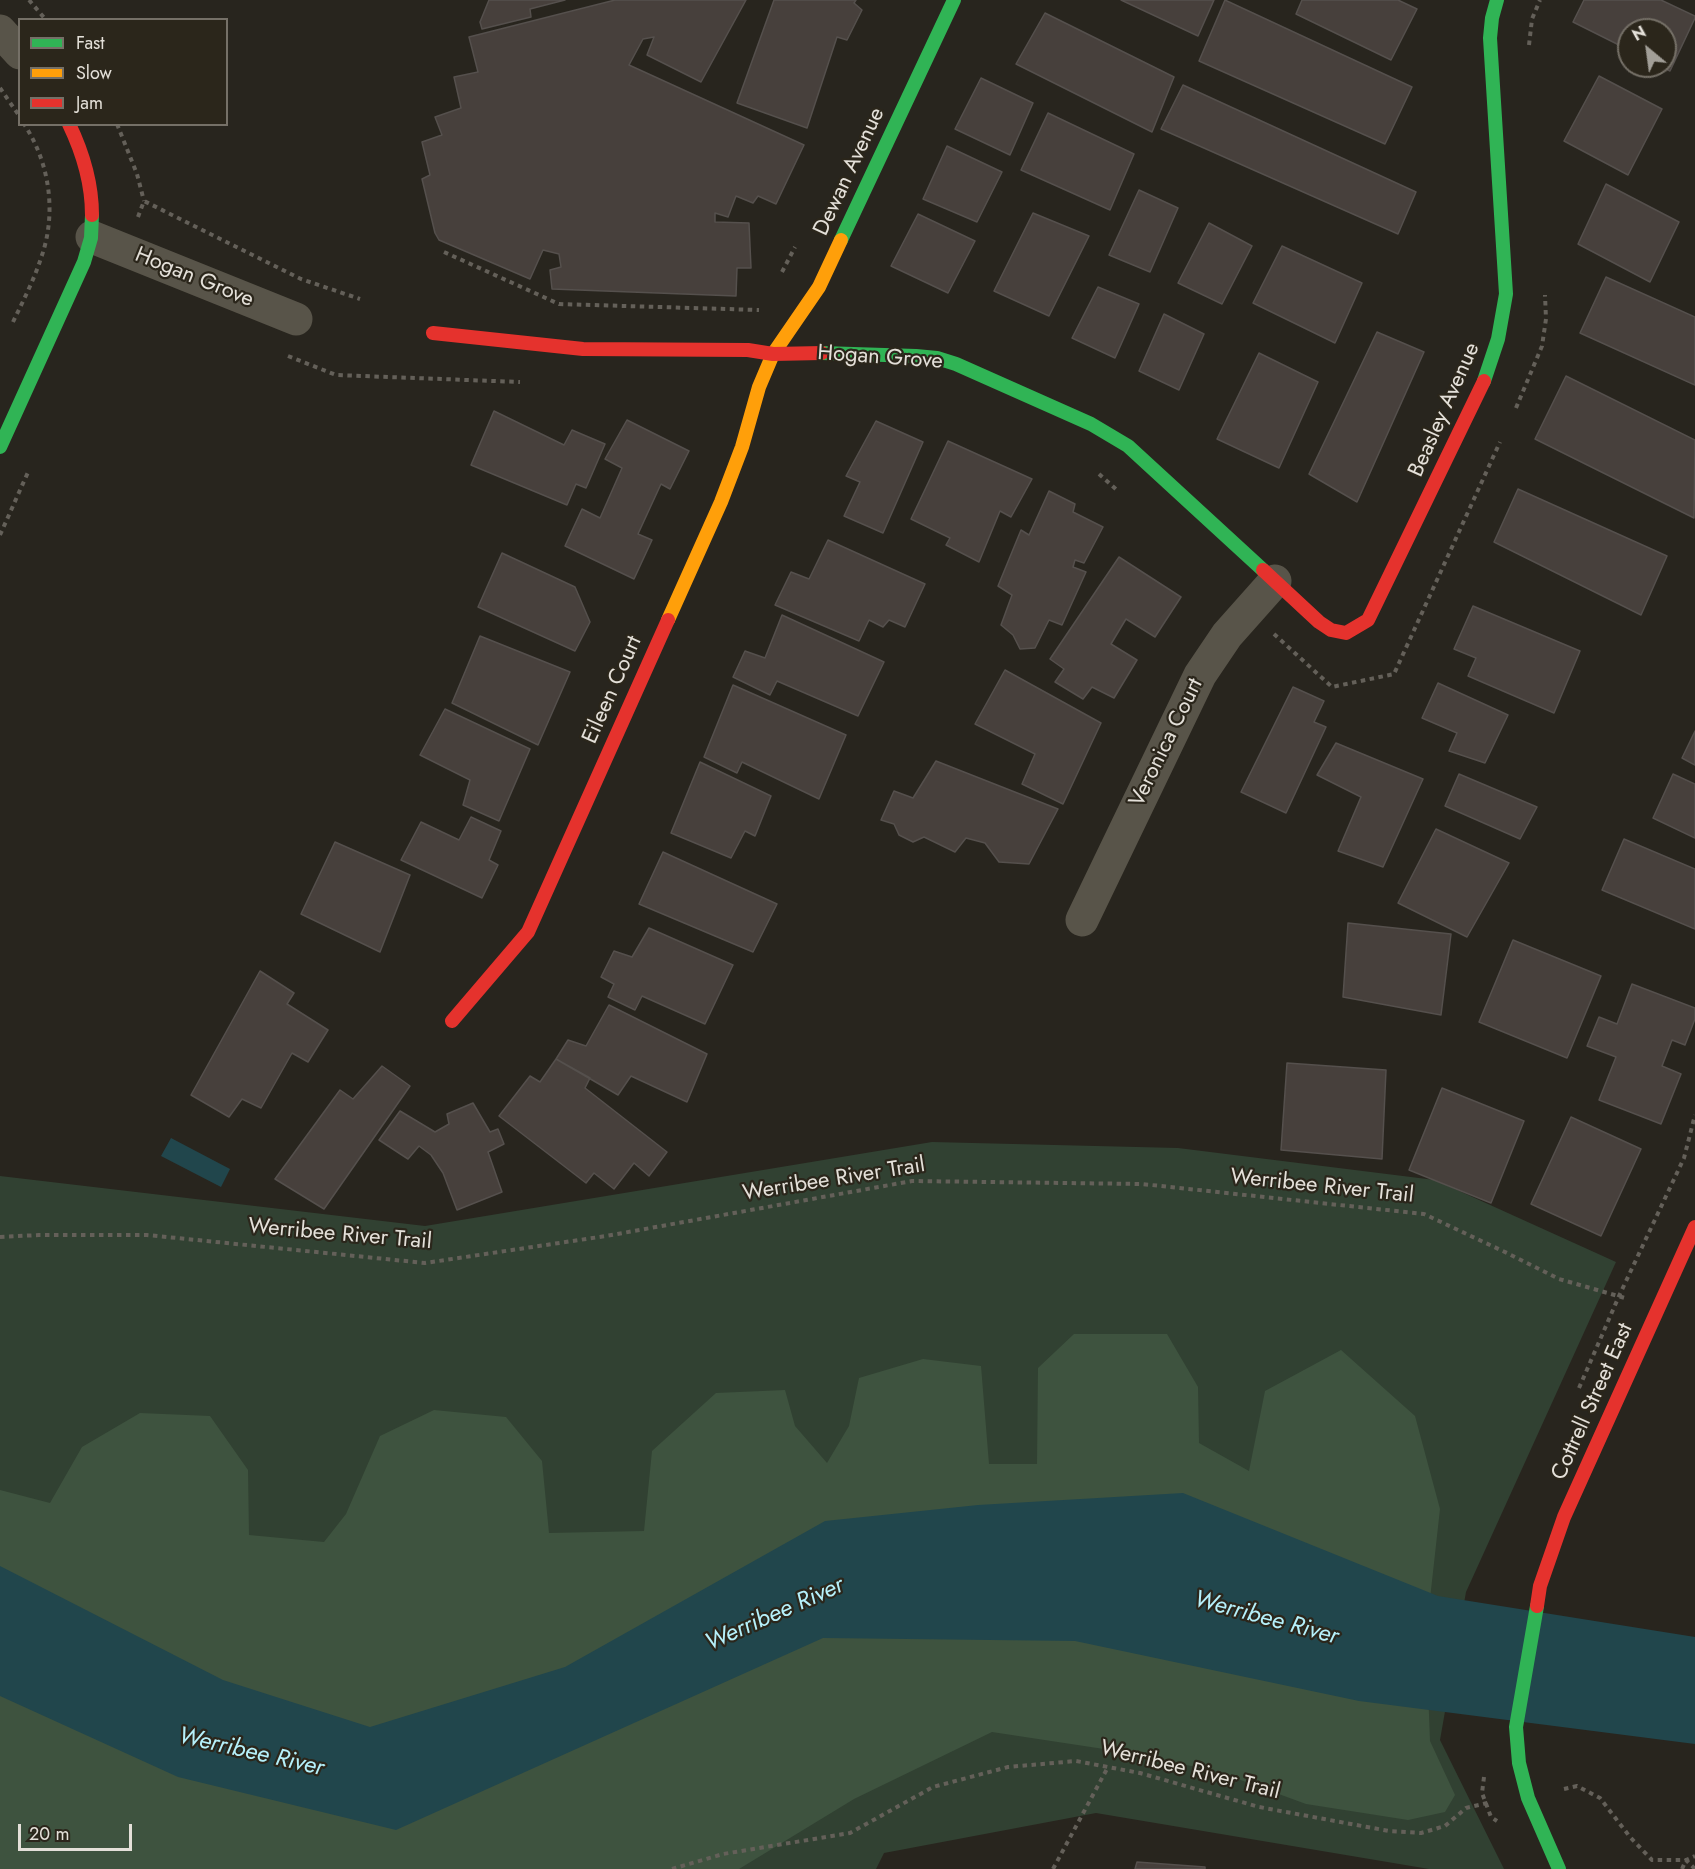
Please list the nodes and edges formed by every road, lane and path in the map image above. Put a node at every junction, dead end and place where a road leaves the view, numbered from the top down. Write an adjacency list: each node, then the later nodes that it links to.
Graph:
1 (29, 0): 4 (path)
2 (954, 0): 21 (street, Dewan Avenue)
3 (1497, 0): 24 (street, Beasley Avenue)
4 (44, 18)
5 (0, 31): 6 (street)
6 (18, 51)
7 (0, 88): 8 (path)
8 (18, 114)
9 (25, 126): 19 (path)
10 (70, 126): 13 (street)
11 (118, 126): 12 (path)
12 (144, 201)
13 (92, 237): 18 (street, Hogan Grove); 22 (street)
14 (795, 246): 16 (path)
15 (444, 252): 17 (path)
16 (780, 278)
17 (764, 310)
18 (296, 319)
19 (9, 332)
20 (433, 333): 21 (street, Hogan Grove)
21 (772, 354): 23 (street, Hogan Grove); 26 (street, Eileen Court)
22 (0, 447)
23 (1275, 581): 24 (street, Hogan Grove); 25 (street, Veronica Court)
24 (1347, 633)
25 (1083, 920)
26 (452, 1021)
27 (1695, 1115): 30 (path)
28 (1695, 1227): 31 (street, Cottrell Street East)
29 (0, 1238): 30 (path, Werribee River Trail)
30 (1619, 1296): 31 (path, Werribee River Trail)
31 (1656, 1312): 33 (street, Cottrell Street East)
32 (1108, 1767): 33 (path, Werribee River Trail); 36 (path, Werribee River Trail); 37 (path)
33 (1528, 1798): 35 (path, Werribee River Trail); 38 (street, Cottrell Street East)
34 (1695, 1856): 35 (path)
35 (1686, 1860): 39 (path); 40 (path)
36 (672, 1869)
37 (1053, 1869)
38 (1559, 1869)
39 (1682, 1869)
40 (1695, 1869)

